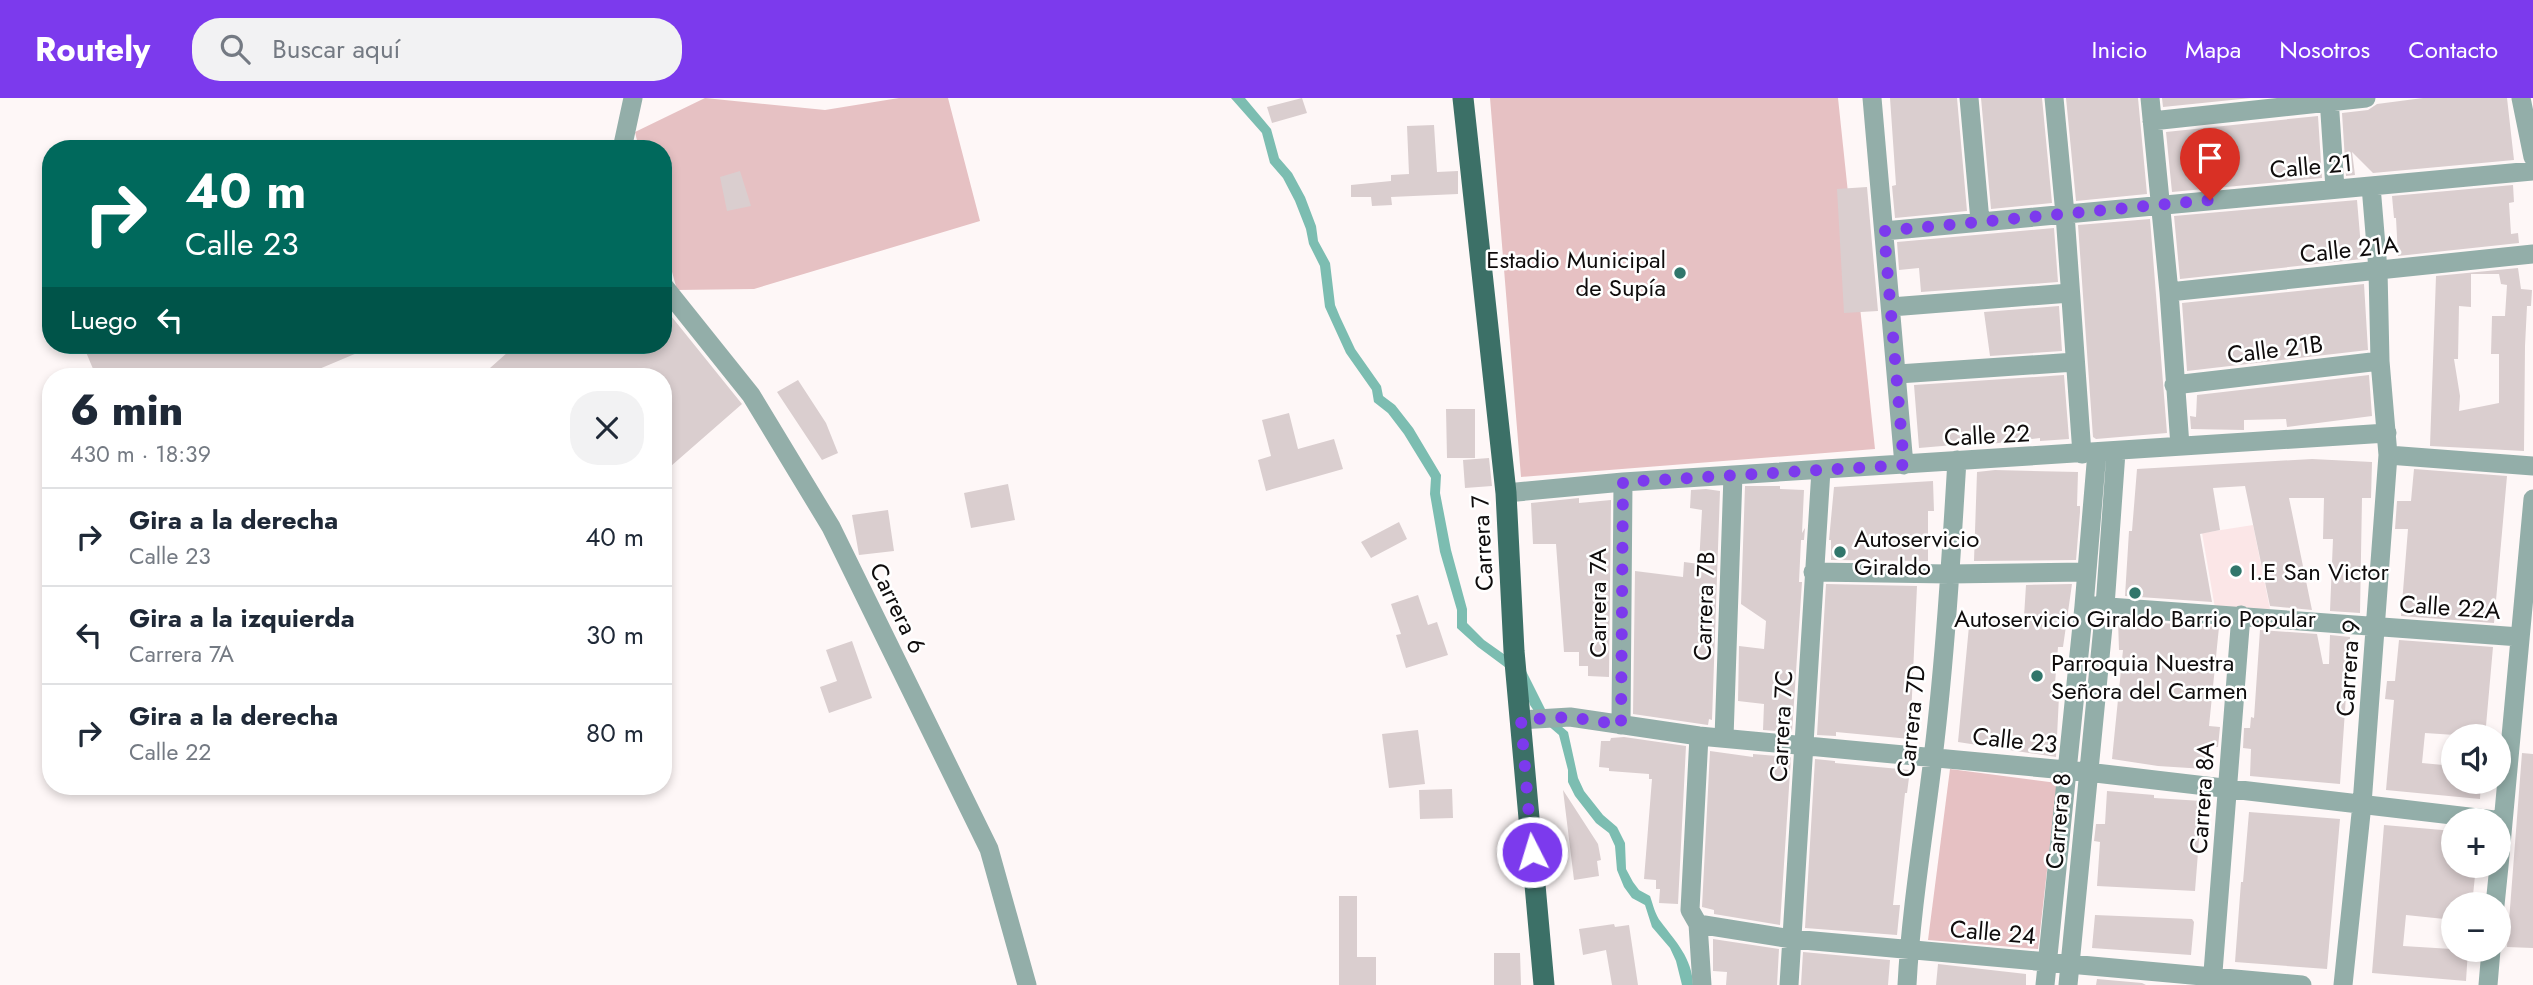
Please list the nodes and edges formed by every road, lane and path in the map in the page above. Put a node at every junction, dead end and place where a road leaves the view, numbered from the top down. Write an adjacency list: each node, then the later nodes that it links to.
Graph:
1 (633, 98): 12 (street)
2 (1463, 98): 42 (main road, Carrera 7)
3 (1872, 98): 20 (street)
4 (1969, 98): 19 (street)
5 (2054, 98): 18 (street, Carrera 8)
6 (2150, 98): 11 (street)
7 (2366, 98): 9 (street)
8 (2521, 98): 13 (street)
9 (2329, 101): 10 (street); 16 (street)
10 (2244, 105): 11 (street)
11 (2152, 121): 17 (street)
12 (624, 140)
13 (2533, 157)
14 (2533, 171): 15 (street, Calle 21)
15 (2371, 186): 16 (street, Calle 21); 22 (street, Carrera 9)
16 (2334, 189): 17 (street, Calle 21)
17 (2160, 205): 18 (street, Calle 21); 23 (street)
18 (2065, 214): 19 (street, Calle 21); 24 (street, Carrera 8)
19 (1980, 221): 20 (street, Calle 21)
20 (1884, 231): 26 (street)
21 (2533, 254): 22 (street, Calle 21A)
22 (2378, 271): 23 (street, Calle 21A); 27 (street, Carrera 9)
23 (2169, 292): 30 (street)
24 (2070, 293): 26 (street); 28 (street, Carrera 8)
25 (672, 296): 71 (street, Carrera 6)
26 (1891, 307): 29 (street)
27 (2380, 361): 30 (street, Calle 21B); 31 (street, Carrera 9)
28 (2076, 362): 29 (street); 34 (street, Carrera 8)
29 (1898, 374): 37 (street)
30 (2174, 385): 32 (street)
31 (2387, 432): 32 (street, Calle 22); 35 (street, Carrera 9)
32 (2180, 446): 33 (street, Calle 22)
33 (2116, 452): 34 (street, Calle 22); 48 (street, Carrera 8)
34 (2089, 453): 36 (street, Calle 22); 45 (street, Carrera 8)
35 (2388, 455): 38 (street); 50 (street, Carrera 9)
36 (1957, 460): 37 (street, Calle 22); 46 (street, Carrera 7D)
37 (1904, 465): 39 (street, Calle 22)
38 (2533, 466)
39 (1821, 470): 40 (street, Calle 22); 44 (street, Carrera 7C)
40 (1733, 475): 41 (street, Calle 22); 55 (street, Carrera 7B)
41 (1623, 482): 42 (street, Calle 22); 53 (street, Carrera 7A)
42 (1506, 493): 52 (main road, Carrera 7)
43 (2533, 499): 51 (street)
44 (1814, 572): 46 (street); 56 (street, Carrera 7C)
45 (2085, 572): 46 (street); 47 (street, Carrera 8)
46 (1950, 574): 57 (street, Carrera 7D)
47 (2084, 606): 48 (street, Calle 22A); 58 (street, Carrera 8)
48 (2105, 606): 49 (street, Calle 22A); 59 (street, Carrera 8)
49 (2241, 615): 50 (street, Calle 22A); 60 (street, Carrera 8A)
50 (2376, 626): 51 (street, Calle 22A); 61 (street, Carrera 9)
51 (2520, 637): 62 (street)
52 (1528, 719): 53 (street, Calle 23); 72 (main road, Carrera 7)
53 (1621, 725): 54 (street, Calle 23)
54 (1699, 736): 55 (street, Calle 23); 64 (street)
55 (1724, 738): 56 (street, Calle 23)
56 (1805, 744): 57 (street, Calle 23); 65 (street, Carrera 7C)
57 (1933, 756): 58 (street, Calle 23); 66 (street, Carrera 7D)
58 (2066, 770): 59 (street, Calle 23); 67 (street, Carrera 8)
59 (2087, 772): 60 (street, Calle 23); 69 (street, Carrera 8)
60 (2228, 788): 61 (street, Calle 23); 70 (street, Carrera 8A)
61 (2362, 804): 63 (street, Calle 23); 79 (street, Carrera 9)
62 (2504, 808)
63 (2441, 814)
64 (1694, 917): 65 (street, Calle 24); 73 (street)
65 (1791, 939): 66 (street, Calle 24); 74 (street, Carrera 7C)
66 (1909, 949): 67 (street, Calle 24); 75 (street, Carrera 7D)
67 (2046, 961): 69 (street, Calle 24); 76 (street, Carrera 8)
68 (2490, 962): 80 (street)
69 (2069, 964): 70 (street, Calle 24); 77 (street, Carrera 8)
70 (2212, 981): 78 (street, Calle 24)
71 (1027, 985)
72 (1544, 985)
73 (1702, 985)
74 (1789, 985)
75 (1907, 985)
76 (2045, 985)
77 (2068, 985)
78 (2302, 985)
79 (2343, 985)
80 (2488, 985)

